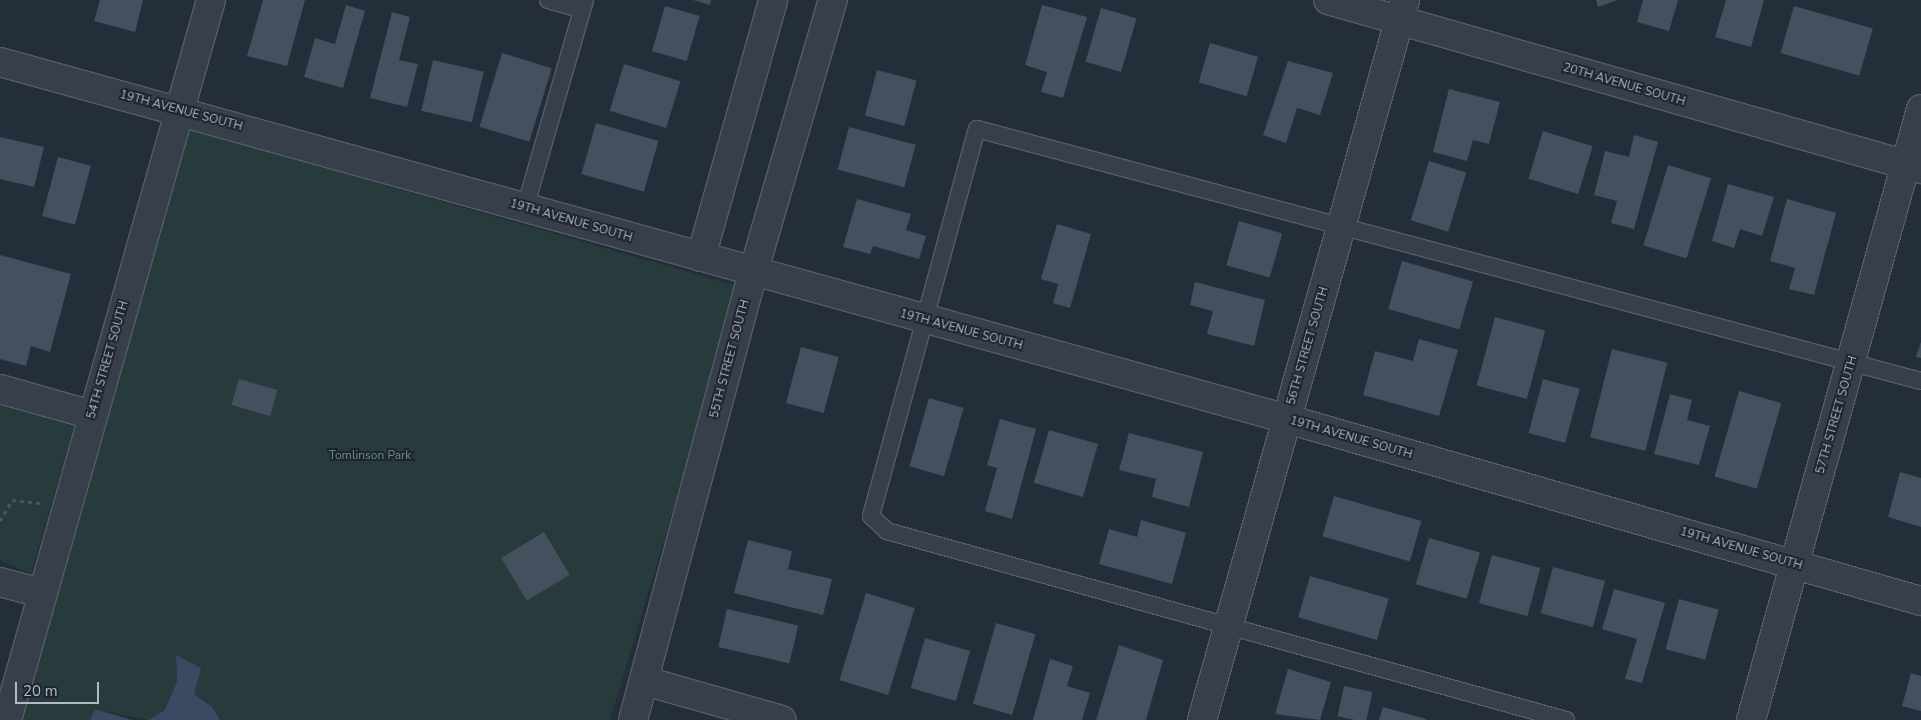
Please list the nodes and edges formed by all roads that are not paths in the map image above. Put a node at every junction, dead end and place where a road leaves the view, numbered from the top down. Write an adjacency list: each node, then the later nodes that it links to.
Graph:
1 (211, 0): 9 (street, 54TH STREET SOUTH)
2 (548, 0): 6 (lane)
3 (773, 0): 14 (street)
4 (833, 0): 15 (street, 55TH STREET SOUTH)
5 (1328, 0): 7 (street, 20TH AVENUE SOUTH)
6 (584, 5): 12 (lane)
7 (1402, 10): 11 (street, 20TH AVENUE SOUTH); 13 (street, 56TH STREET SOUTH)
8 (0, 62): 9 (street, 19TH AVENUE SOUTH)
9 (179, 109): 12 (street, 19TH AVENUE SOUTH); 20 (street, 54TH STREET SOUTH)
10 (1921, 109): 11 (street, 57TH STREET SOUTH)
11 (1913, 167): 17 (street, 57TH STREET SOUTH)
12 (525, 208): 14 (street, 19TH AVENUE SOUTH)
13 (1342, 224): 16 (lane); 17 (lane); 21 (street, 56TH STREET SOUTH)
14 (701, 257): 15 (street, 19TH AVENUE SOUTH)
15 (753, 273): 16 (street, 19TH AVENUE SOUTH); 27 (street, 55TH STREET SOUTH)
16 (925, 320): 21 (street, 19TH AVENUE SOUTH); 26 (lane)
17 (1852, 361): 18 (lane); 22 (street, 57TH STREET SOUTH)
18 (1921, 381)
19 (0, 388): 20 (street)
20 (92, 414): 24 (street, 54TH STREET SOUTH)
21 (1287, 419): 22 (street, 19TH AVENUE SOUTH); 26 (street, 56TH STREET SOUTH)
22 (1795, 565): 25 (street, 19TH AVENUE SOUTH); 33 (street, 57TH STREET SOUTH)
23 (0, 582): 24 (street)
24 (41, 593): 28 (street, 54TH STREET SOUTH)
25 (1921, 601)
26 (1228, 628): 31 (street, 56TH STREET SOUTH); 32 (lane)
27 (645, 681): 29 (street, 55TH STREET SOUTH); 30 (street)
28 (6, 720)
29 (633, 720)
30 (782, 720)
31 (1202, 720)
32 (1566, 720)
33 (1751, 720)

